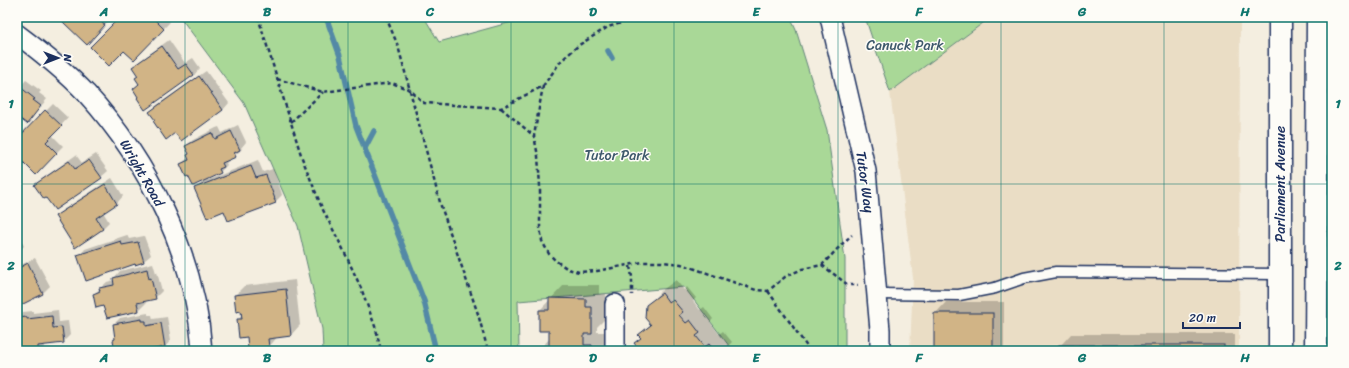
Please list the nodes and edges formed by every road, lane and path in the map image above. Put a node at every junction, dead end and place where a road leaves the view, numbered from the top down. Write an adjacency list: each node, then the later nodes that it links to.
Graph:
1 (258, 17): 8 (path)
2 (386, 17): 10 (path)
3 (640, 17): 9 (path)
4 (830, 17): 15 (street, Tutor Way)
5 (1280, 17): 18 (main road, Parliament Avenue)
6 (1318, 17): 30 (main road)
7 (17, 34): 23 (street, Wright Road)
8 (277, 78): 11 (path); 13 (path)
9 (543, 86): 12 (path); 14 (path)
10 (410, 90): 11 (path); 12 (path); 25 (path)
11 (323, 92): 13 (path)
12 (501, 108): 14 (path)
13 (291, 122): 24 (path)
14 (534, 136): 17 (path)
15 (870, 221): 16 (path); 20 (street, Tutor Way)
16 (822, 265): 20 (path); 21 (path)
17 (630, 266): 19 (path); 21 (path)
18 (1280, 274): 20 (lane); 29 (main road, Parliament Avenue)
19 (633, 287)
20 (876, 289): 28 (street, Tutor Way)
21 (768, 292): 27 (path)
22 (616, 304): 26 (street)
23 (202, 351)
24 (381, 351)
25 (488, 351)
26 (615, 351)
27 (810, 351)
28 (880, 351)
29 (1280, 351)
30 (1316, 351)

